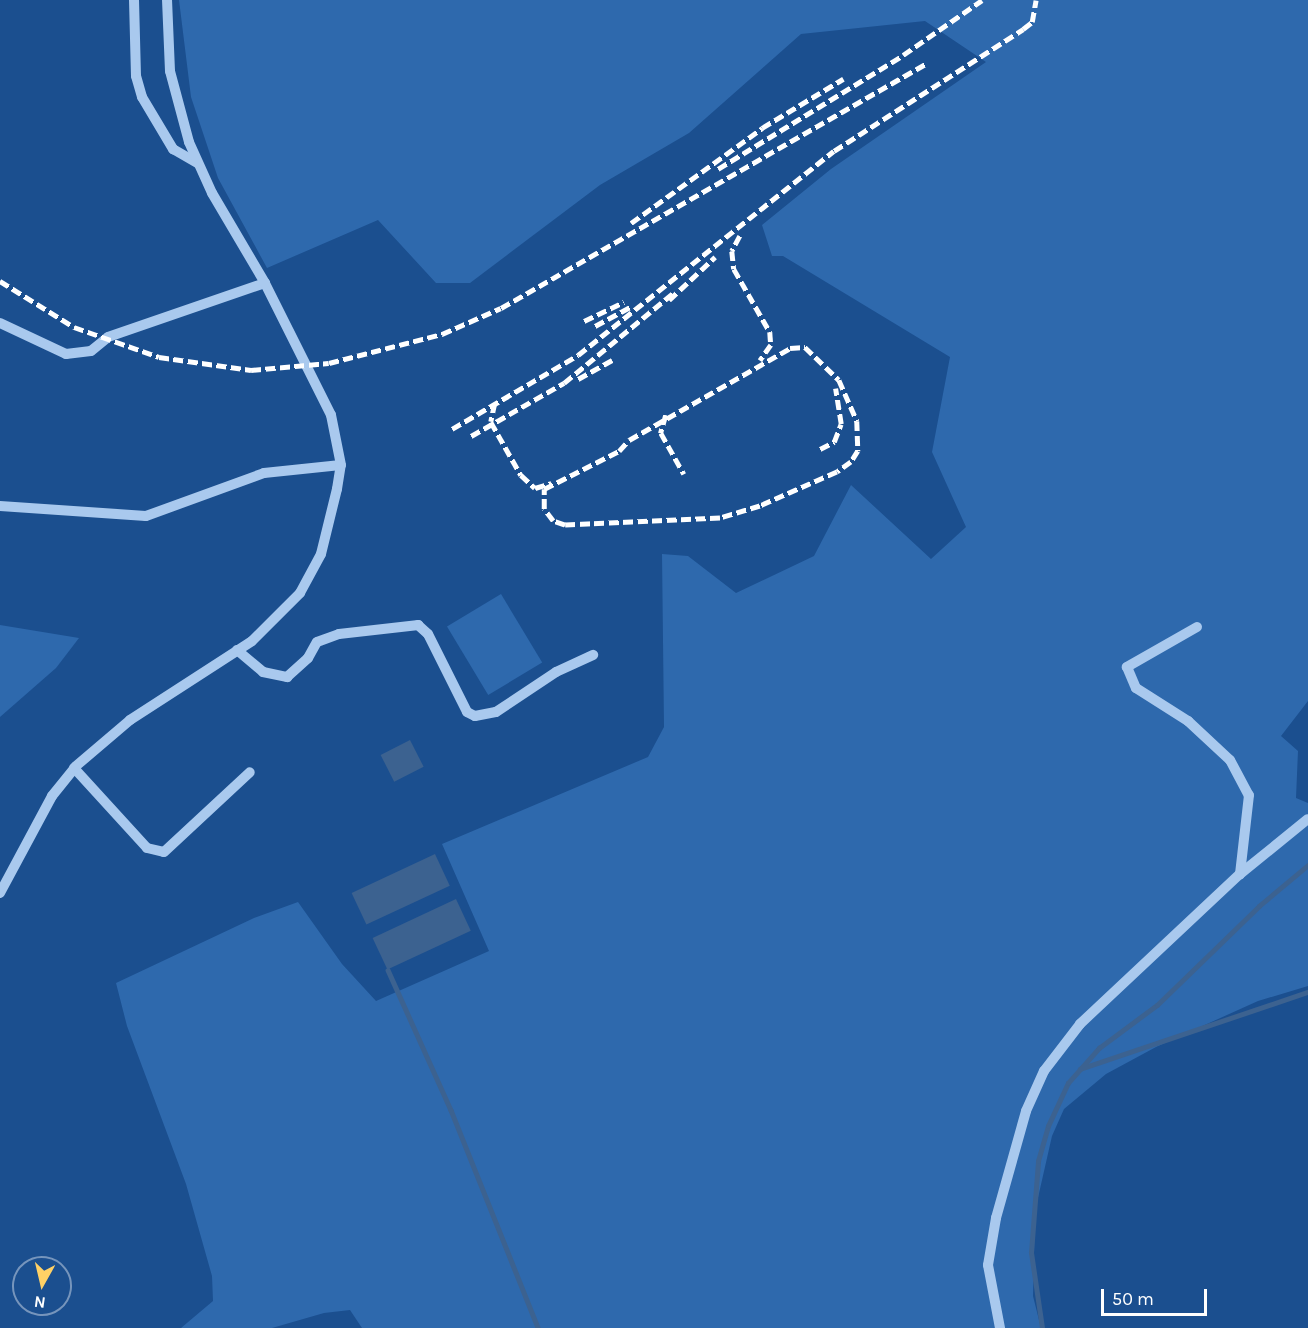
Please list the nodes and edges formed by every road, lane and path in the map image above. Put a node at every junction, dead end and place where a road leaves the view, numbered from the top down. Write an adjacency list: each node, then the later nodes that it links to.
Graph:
1 (134, 0): 3 (street)
2 (167, 0): 3 (street)
3 (197, 163): 4 (street)
4 (265, 284): 5 (street); 6 (street)
5 (0, 323)
6 (341, 465): 7 (street); 9 (street)
7 (0, 506)
8 (1197, 627): 14 (street)
9 (237, 650): 10 (street); 11 (street)
10 (593, 655)
11 (74, 768): 12 (street); 15 (street)
12 (250, 772)
13 (1308, 819): 14 (street)
14 (1240, 874): 16 (street)
15 (0, 893)
16 (1000, 1328)

